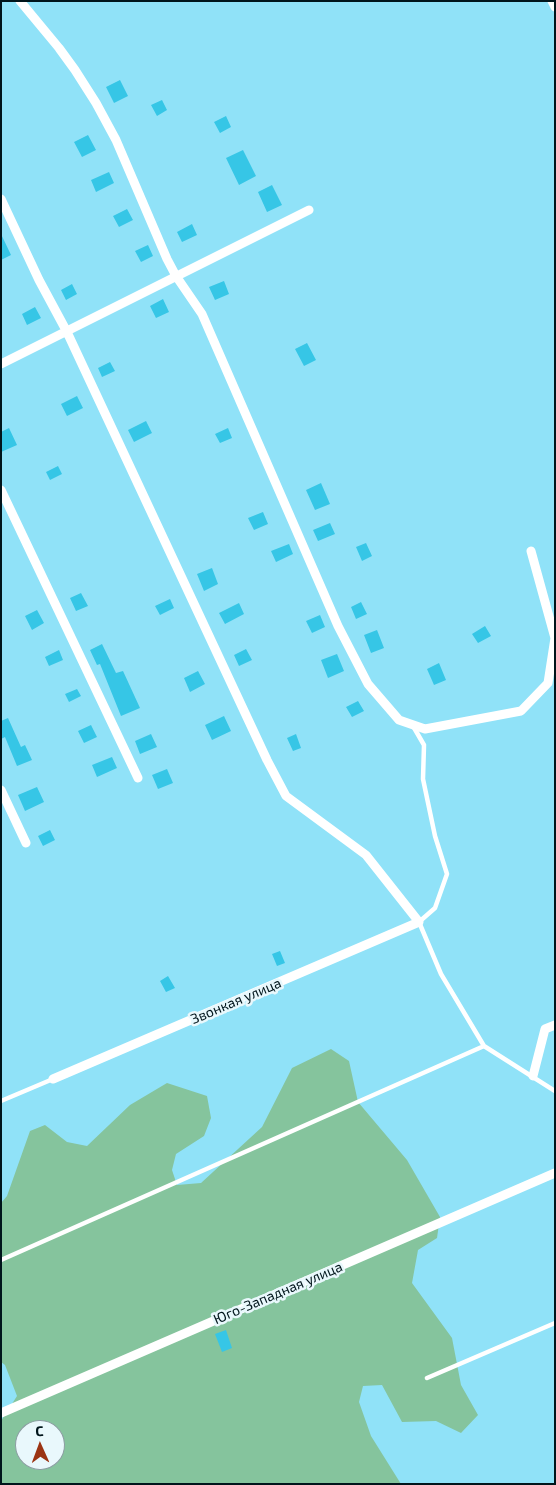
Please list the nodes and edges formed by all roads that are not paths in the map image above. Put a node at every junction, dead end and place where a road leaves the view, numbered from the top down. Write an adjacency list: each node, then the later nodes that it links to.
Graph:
1 (20, 1): 6 (street)
2 (552, 1): 3 (street)
3 (555, 7)
4 (1, 199): 7 (street)
5 (309, 210): 6 (street)
6 (176, 276): 7 (street); 11 (street)
7 (67, 332): 8 (street); 15 (street)
8 (1, 364)
9 (1, 490): 12 (street)
10 (531, 551): 11 (street)
11 (412, 725): 15 (lane)
12 (138, 778)
13 (1, 790): 14 (street)
14 (26, 843)
15 (419, 922): 17 (lane); 19 (street, Звонкая улица)
16 (555, 1026): 18 (street)
17 (484, 1046): 18 (lane); 23 (lane)
18 (533, 1076): 20 (lane)
19 (53, 1079): 21 (lane)
20 (555, 1091)
21 (1, 1101)
22 (555, 1173): 26 (street, Юго-Западная улица)
23 (1, 1260)
24 (555, 1323): 25 (lane)
25 (427, 1378)
26 (1, 1413)

